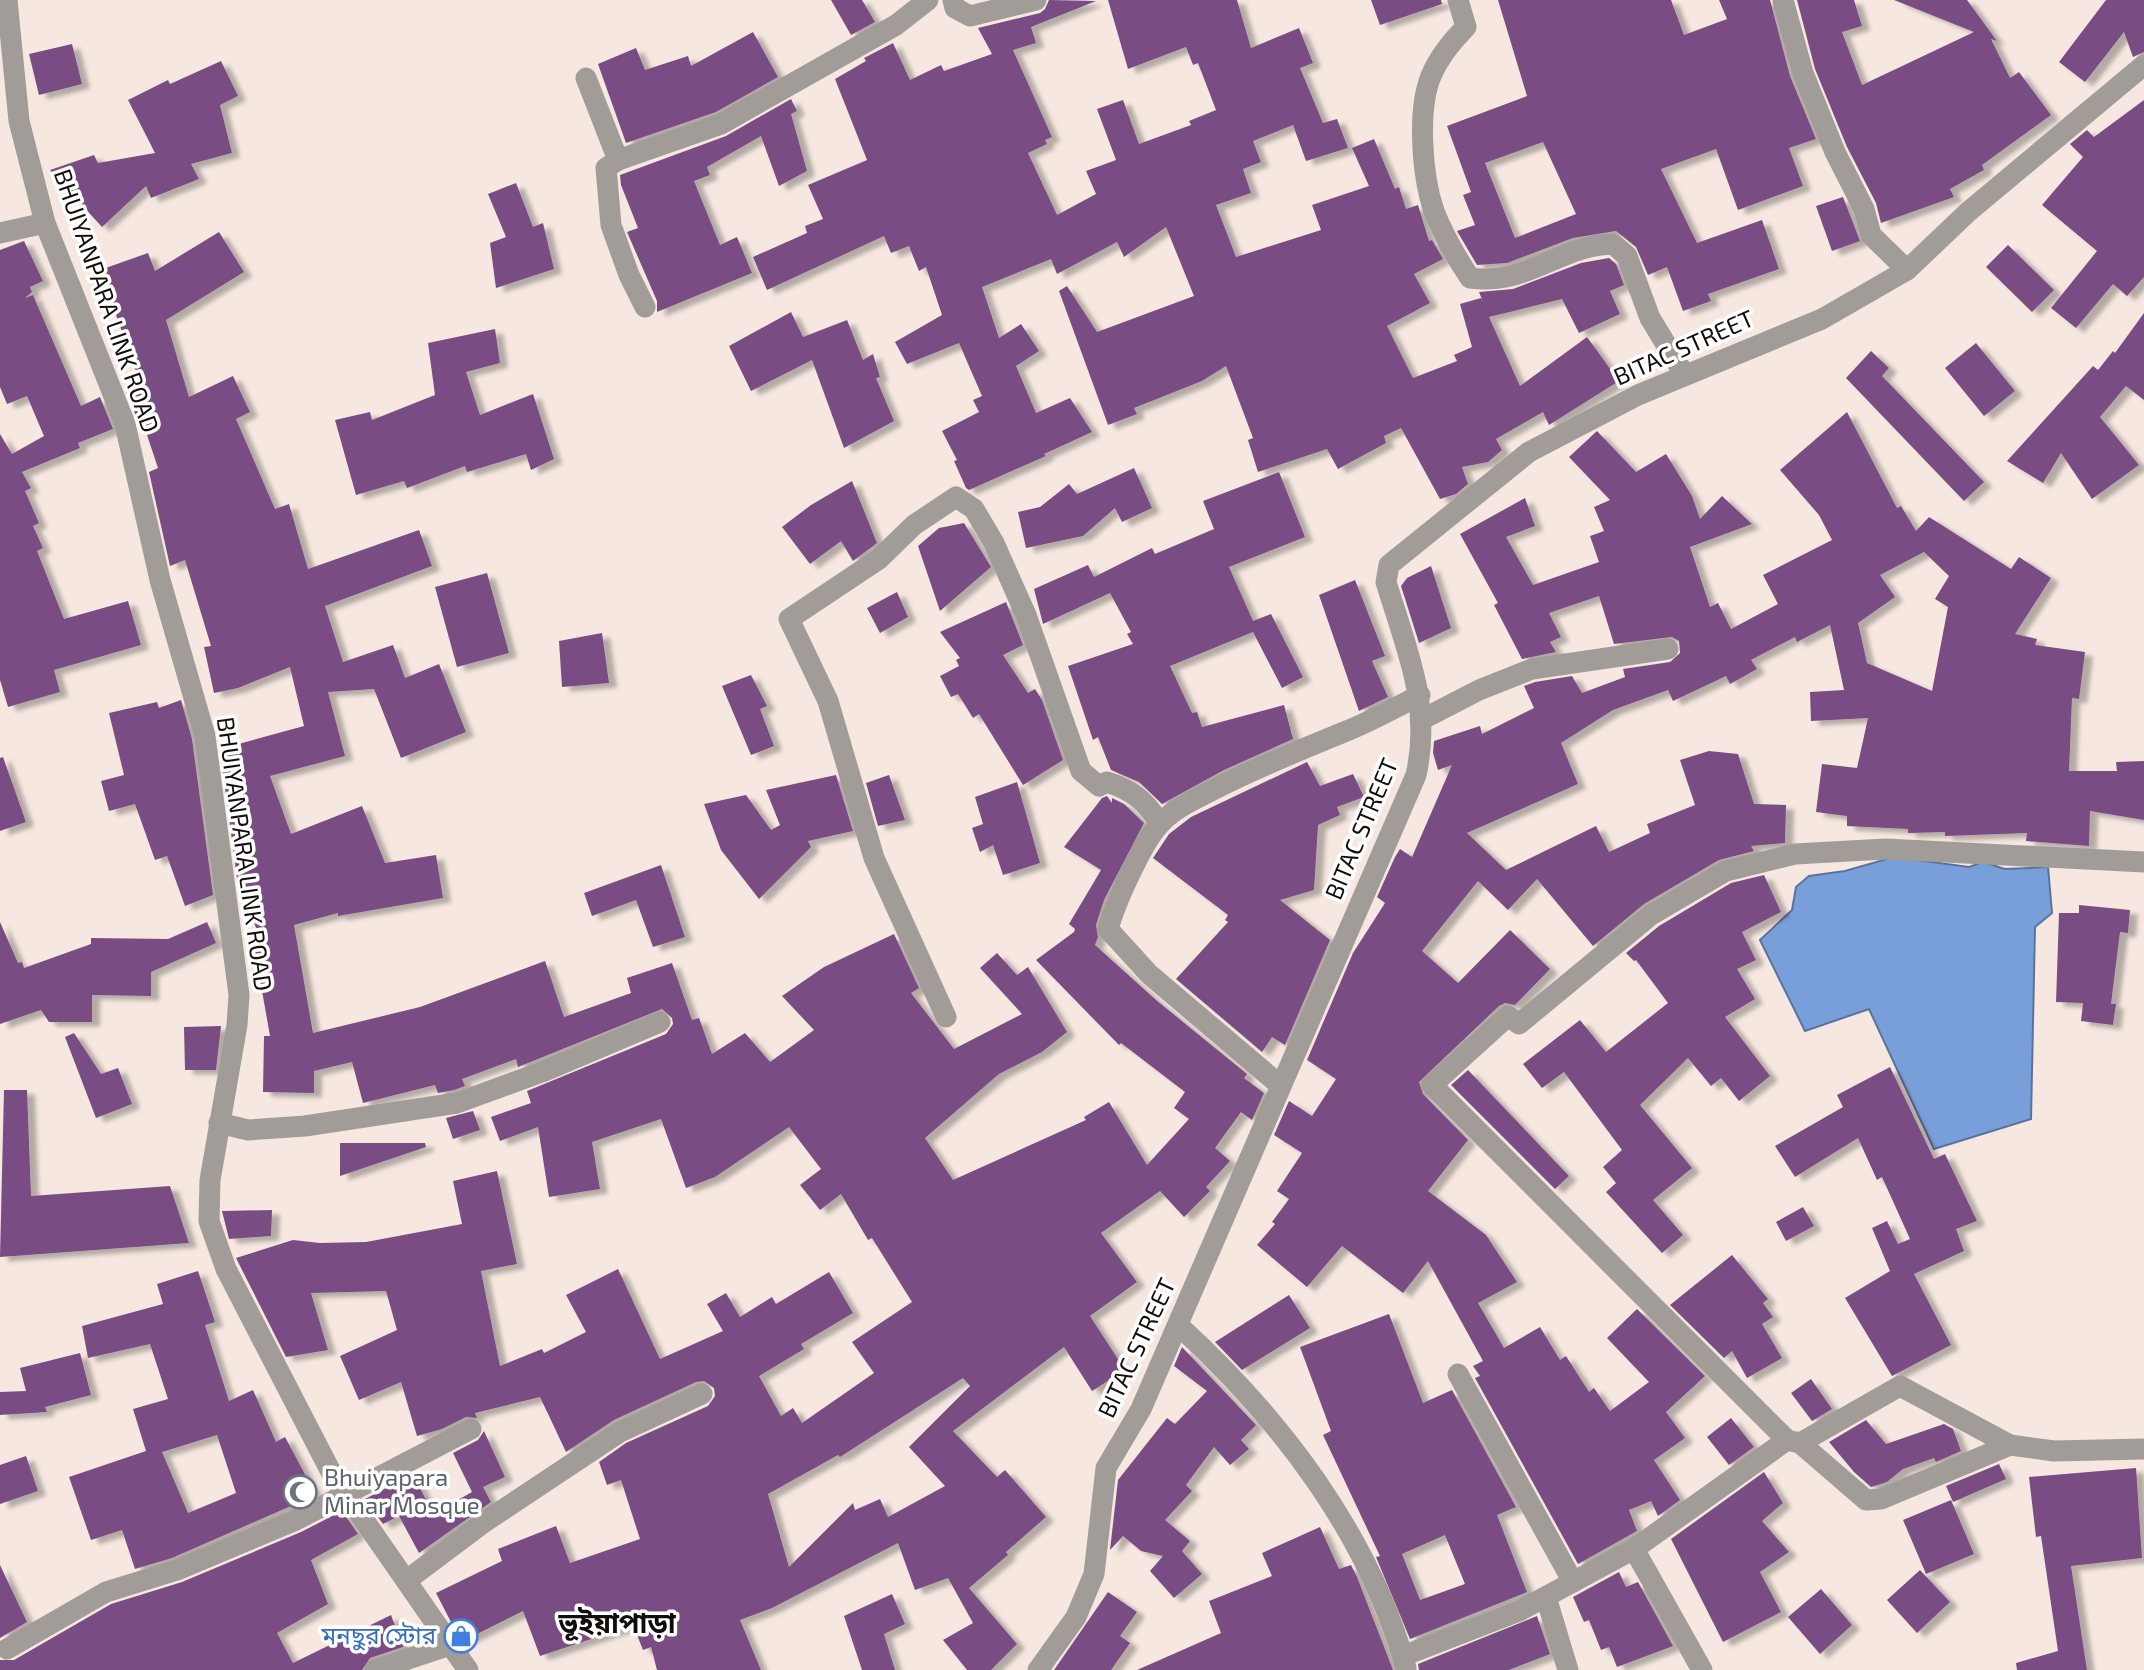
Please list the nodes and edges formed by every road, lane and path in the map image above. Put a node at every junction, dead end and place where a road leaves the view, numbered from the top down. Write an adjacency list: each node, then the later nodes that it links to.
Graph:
1 (7, 0): 10 (street, BHUIYANPARA LINK ROAD)
2 (928, 0): 9 (street)
3 (953, 0): 4 (street)
4 (1036, 0)
5 (1458, 0): 14 (street)
6 (1783, 0): 12 (street)
7 (2144, 65): 12 (street, BITAC STREET)
8 (586, 78): 9 (street)
9 (618, 160): 13 (street)
10 (45, 223): 11 (street); 23 (street, BHUIYANPARA LINK ROAD)
11 (0, 233)
12 (1907, 270): 14 (street, BITAC STREET)
13 (645, 307)
14 (1684, 374): 16 (street, BITAC STREET)
15 (1668, 649): 17 (street)
16 (1420, 695): 17 (street, BITAC STREET); 18 (street)
17 (1423, 719): 22 (street, BITAC STREET)
18 (1160, 823): 20 (street); 22 (street)
19 (2144, 862): 28 (street)
20 (946, 1017)
21 (660, 1022): 23 (street)
22 (1281, 1086): 24 (street, BITAC STREET)
23 (219, 1123): 31 (street, BHUIYANPARA LINK ROAD)
24 (1178, 1325): 38 (street); 41 (street, BITAC STREET)
25 (1458, 1374): 34 (street)
26 (702, 1394): 33 (street)
27 (471, 1429): 31 (street)
28 (1793, 1442): 29 (street); 29 (street); 32 (street)
29 (2010, 1445): 30 (street)
30 (2144, 1449)
31 (345, 1492): 33 (street, BHUIYANPARA LINK ROAD); 37 (street)
32 (1634, 1549): 34 (street); 43 (street)
33 (407, 1580): 36 (street, BHUIYANPARA LINK ROAD)
34 (1573, 1582): 35 (street)
35 (1546, 1597): 38 (street); 42 (street)
36 (453, 1644): 39 (street); 40 (street, BHUIYANPARA LINK ROAD)
37 (7, 1648)
38 (1405, 1663)
39 (375, 1670)
40 (468, 1670)
41 (1038, 1670)
42 (1567, 1670)
43 (1702, 1670)

